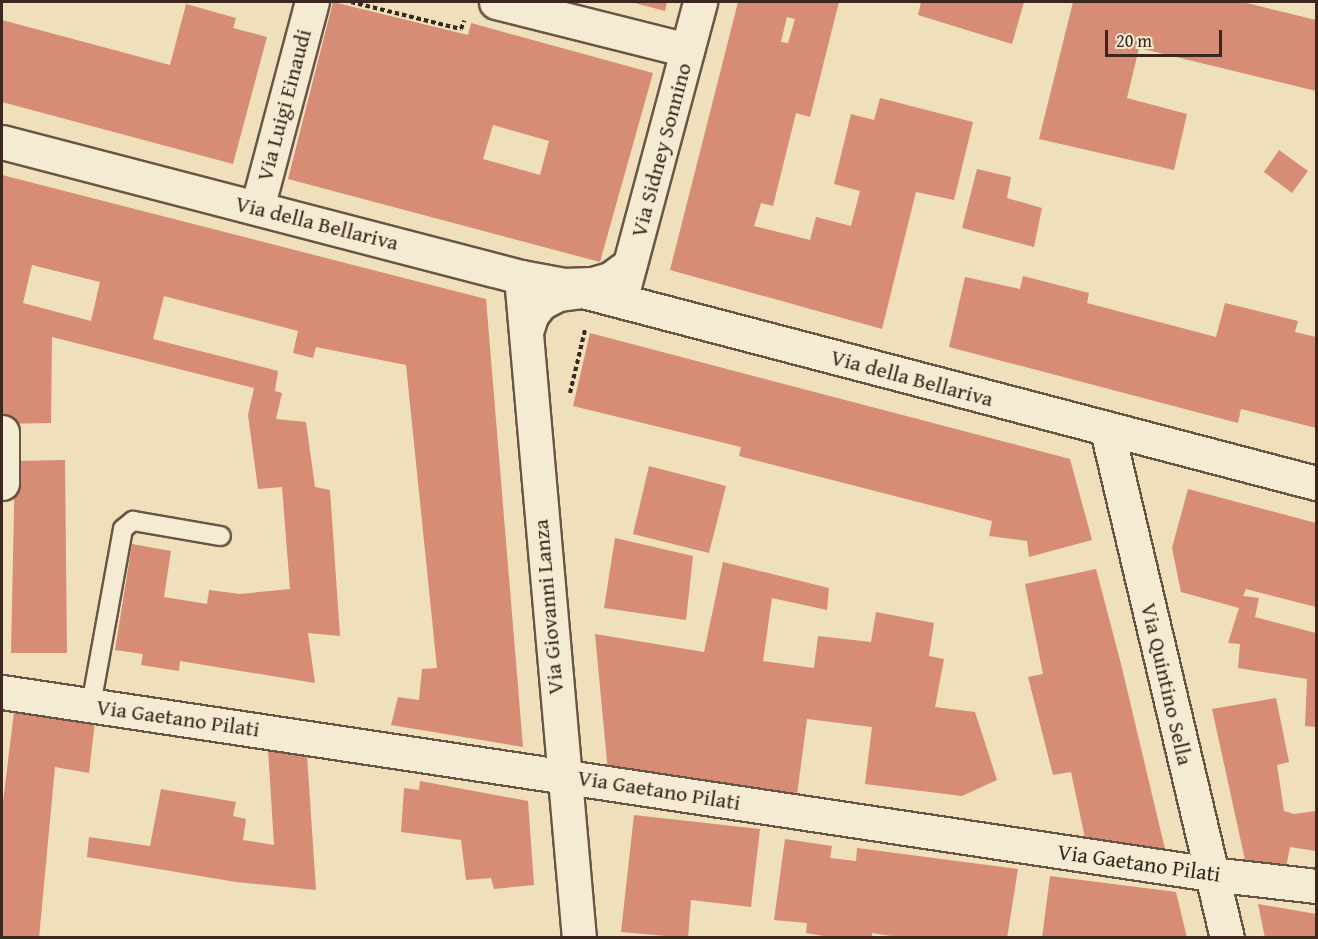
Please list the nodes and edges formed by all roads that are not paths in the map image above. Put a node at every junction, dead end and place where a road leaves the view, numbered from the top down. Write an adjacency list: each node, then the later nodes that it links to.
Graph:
1 (312, 2): 6 (street, Via Luigi Einaudi)
2 (496, 2): 4 (street)
3 (700, 2): 4 (street, Via Sidney Sonnino)
4 (687, 50): 7 (street, Via Sidney Sonnino)
5 (2, 142): 6 (street, Via della Bellariva)
6 (257, 208): 8 (street, Via della Bellariva)
7 (629, 265): 8 (street, Via della Bellariva); 9 (street, Via Sidney Sonnino)
8 (521, 277): 10 (street, Via Giovanni Lanza)
9 (620, 299): 10 (street, Via della Bellariva); 11 (street, Via della Bellariva)
10 (526, 332): 18 (street, Via Giovanni Lanza)
11 (1107, 430): 14 (street, Via della Bellariva); 19 (street, Via Quintino Sella)
12 (2, 432): 13 (street)
13 (2, 483)
14 (1317, 483)
15 (221, 536): 17 (lane)
16 (2, 692): 17 (street, Via Gaetano Pilati)
17 (91, 705): 18 (street, Via Gaetano Pilati)
18 (563, 776): 19 (street, Via Gaetano Pilati); 21 (street, Via Giovanni Lanza)
19 (1211, 874): 20 (street, Via Gaetano Pilati); 22 (street, Via Quintino Sella)
20 (1317, 886)
21 (579, 938)
22 (1227, 938)

